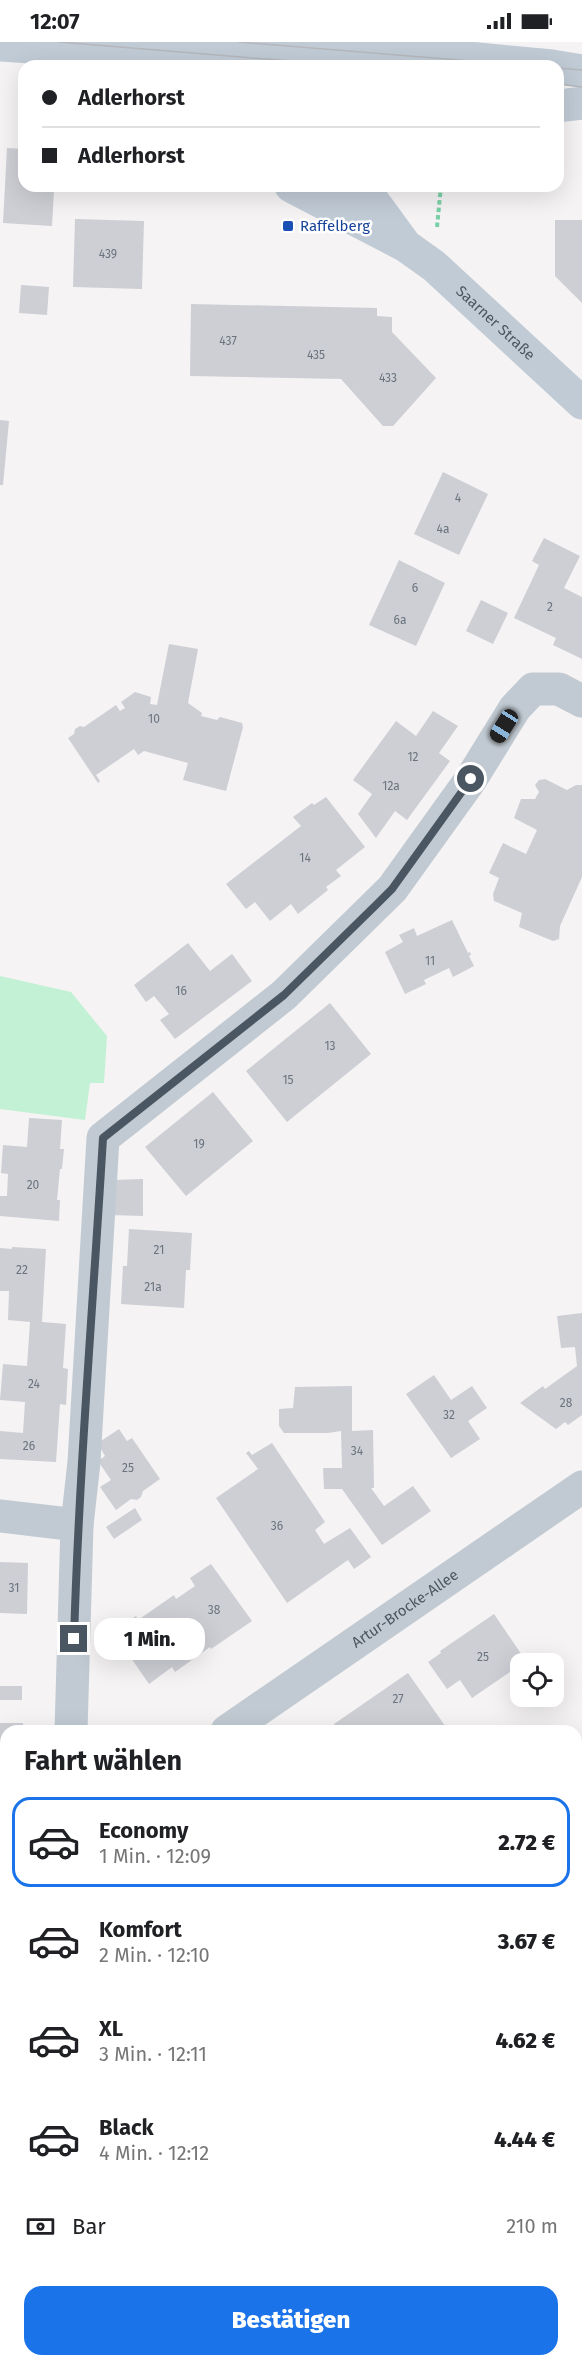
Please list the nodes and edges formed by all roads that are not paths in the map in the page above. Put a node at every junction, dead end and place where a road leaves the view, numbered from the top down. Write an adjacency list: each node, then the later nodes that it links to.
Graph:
1 (0, 45): 2 (main road)
2 (125, 54): 3 (main road)
3 (198, 58): 4 (main road)
4 (503, 60)
5 (564, 68): 6 (main road)
6 (582, 71)
7 (582, 103): 8 (main road)
8 (564, 105)
9 (302, 192): 11 (main road, Saarner Straße)
10 (367, 192): 11 (main road, Saarner Straße)
11 (406, 246): 12 (main road, Saarner Straße)
12 (582, 403)
13 (582, 701): 16 (street)
14 (582, 1487): 18 (street, Artur-Brocke-Allee)
15 (0, 1516): 16 (street)
16 (77, 1525): 17 (street)
17 (70, 1725)
18 (236, 1725)

